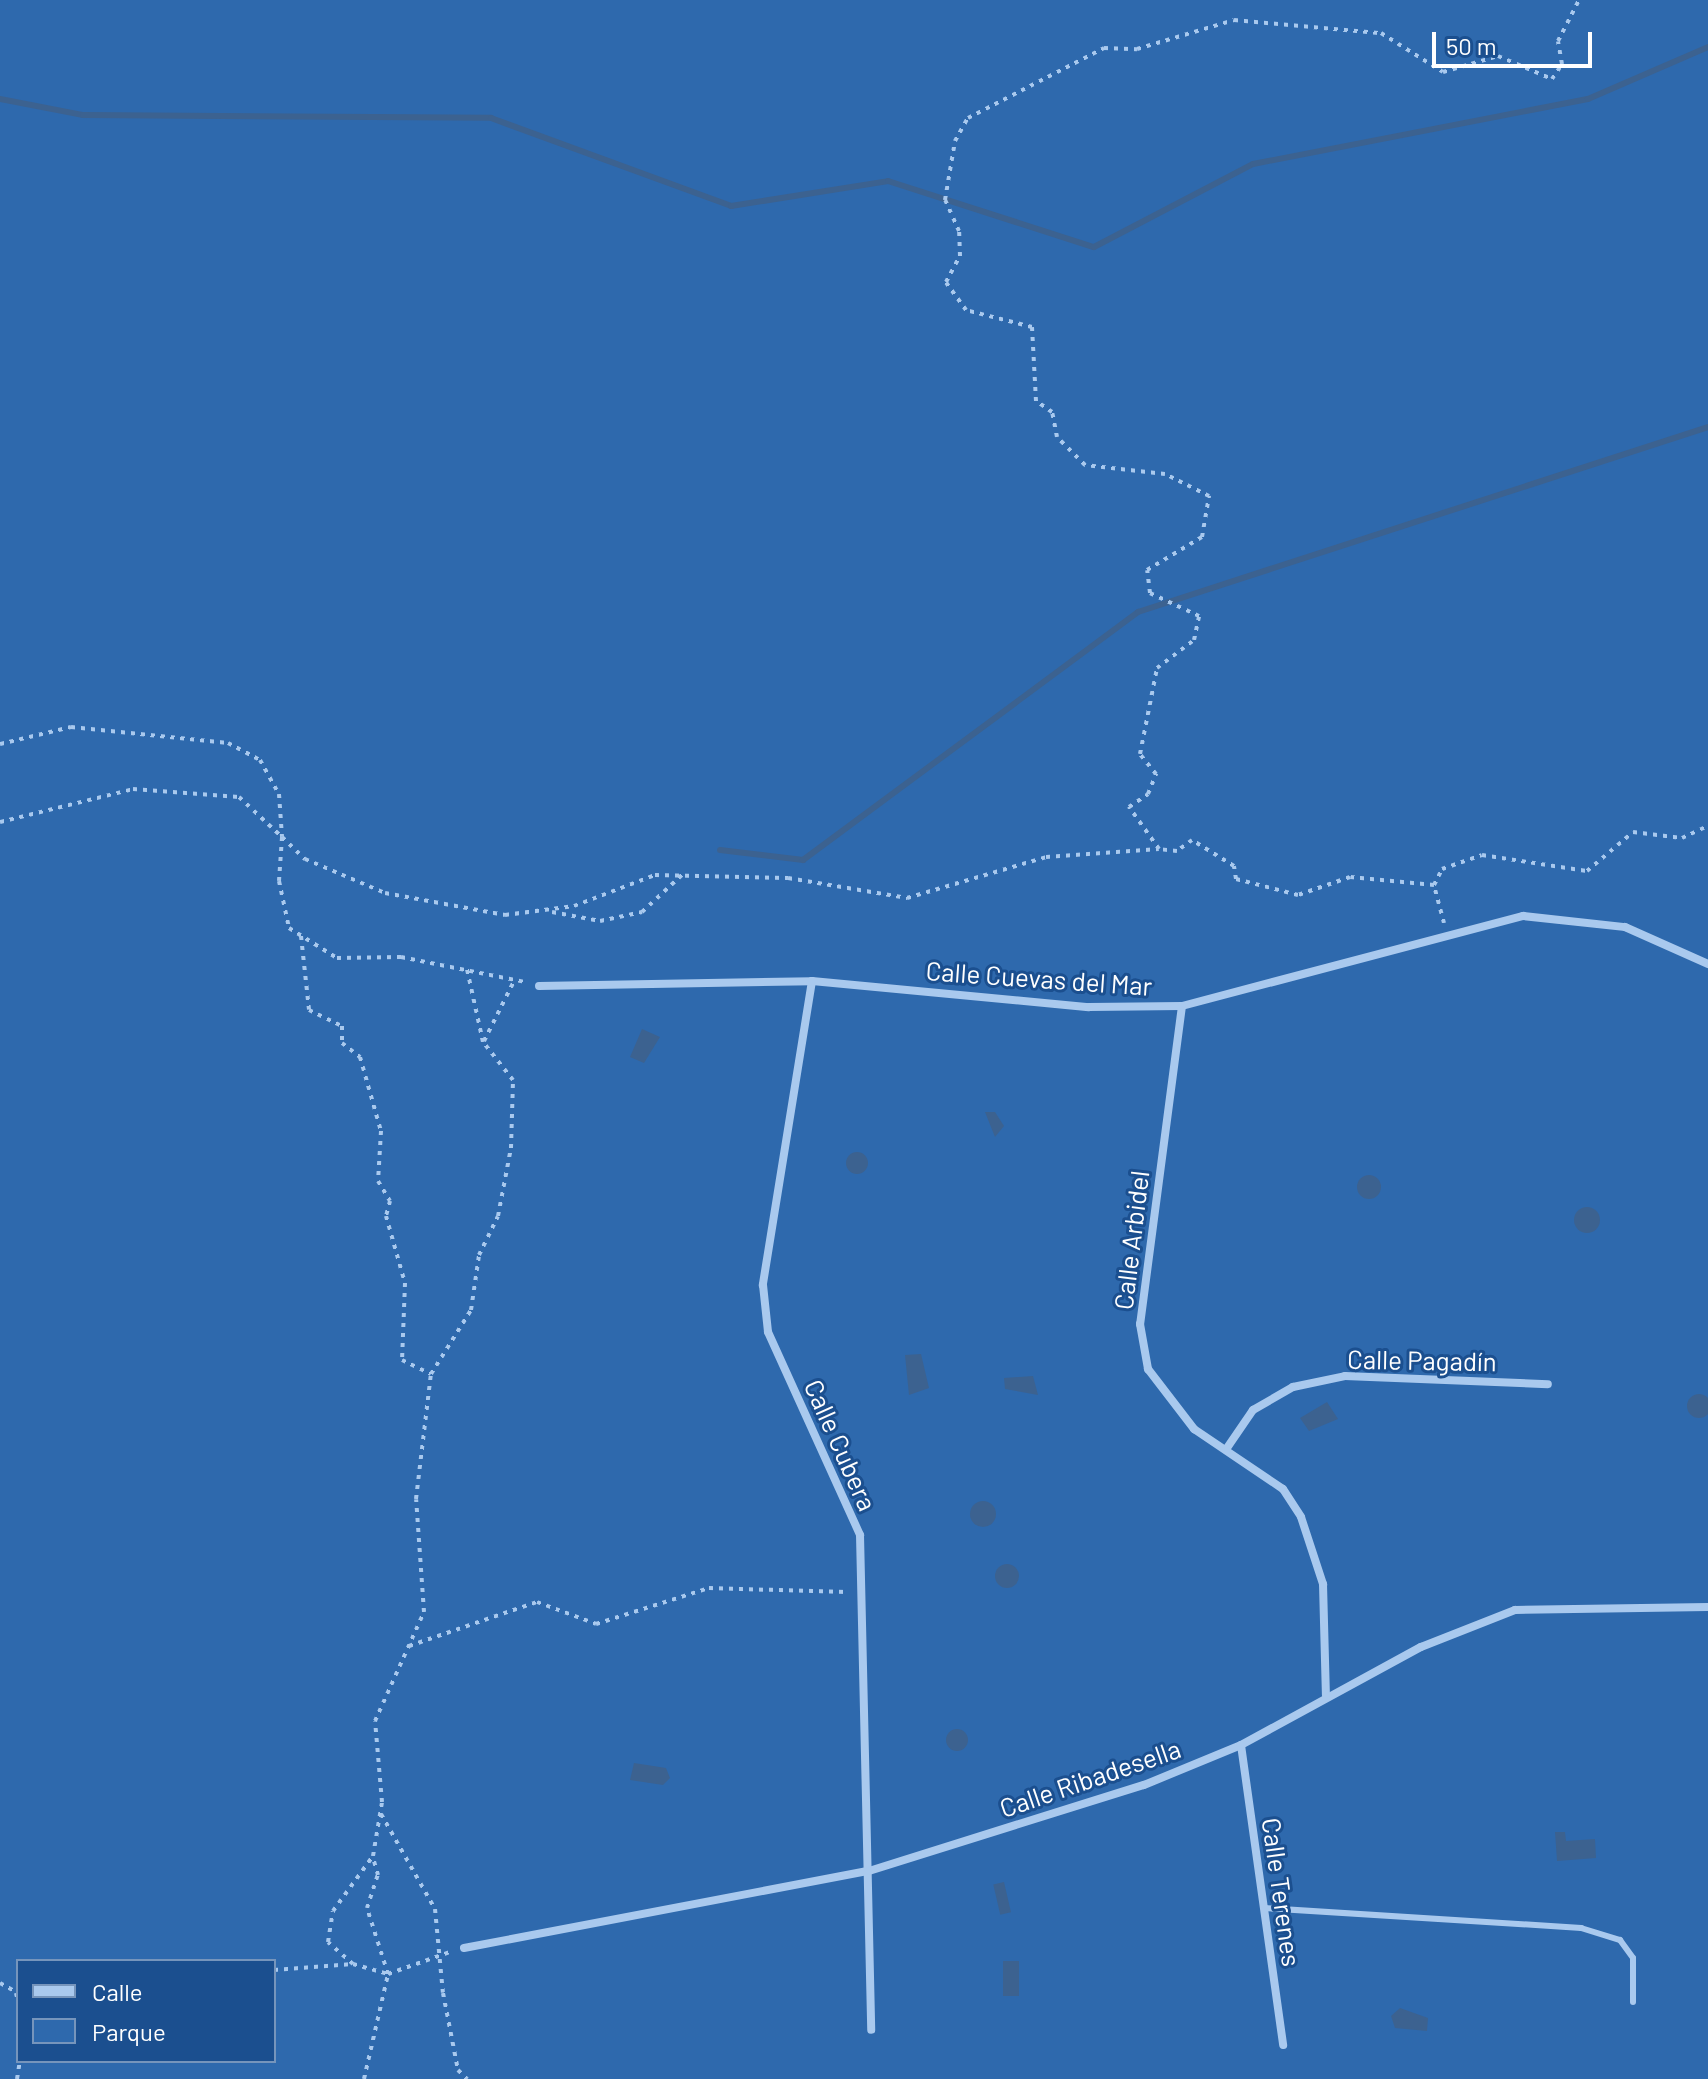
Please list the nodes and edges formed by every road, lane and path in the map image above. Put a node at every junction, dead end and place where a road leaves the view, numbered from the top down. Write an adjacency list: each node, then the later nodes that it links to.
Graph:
1 (1579, 0): 6 (path)
2 (0, 744): 5 (path)
3 (0, 822): 5 (path)
4 (1708, 826): 8 (path)
5 (282, 837): 9 (path); 11 (path)
6 (1159, 849): 7 (path); 8 (path)
7 (684, 873): 9 (path); 9 (path)
8 (1434, 885): 10 (path)
9 (550, 912)
10 (1446, 932): 12 (street, Calle Cuevas del Mar); 17 (street, Calle Cuevas del Mar)
11 (301, 936): 13 (path); 19 (path)
12 (1708, 964)
13 (466, 965): 14 (path); 18 (path)
14 (515, 979): 16 (path); 18 (path)
15 (812, 981): 16 (street, Calle Cuevas del Mar); 17 (street, Calle Cuevas del Mar); 22 (street, Calle Cubera)
16 (539, 986)
17 (1182, 1006): 21 (street, Calle Arbidel)
18 (483, 1042): 19 (path)
19 (431, 1374): 24 (path)
20 (1548, 1384): 21 (street, Calle Pagadín)
21 (1227, 1448): 25 (street, Calle Arbidel)
22 (861, 1593): 24 (path); 29 (street, Calle Cubera)
23 (1708, 1607): 25 (street, Calle Ribadesella)
24 (409, 1646): 27 (path)
25 (1326, 1695): 26 (street, Calle Ribadesella)
26 (1241, 1745): 29 (street, Calle Ribadesella); 30 (street, Calle Terenes)
27 (380, 1812): 28 (path); 32 (path)
28 (373, 1856): 33 (path); 35 (path)
29 (869, 1871): 31 (street, Calle Ribadesella); 37 (street, Calle Cubera)
30 (1264, 1908): 36 (lane); 38 (street, Calle Terenes)
31 (464, 1948): 32 (path)
32 (439, 1956): 35 (path); 40 (path)
33 (353, 1964): 34 (path); 35 (path)
34 (276, 1970)
35 (388, 1974): 39 (path)
36 (1633, 2002)
37 (871, 2030)
38 (1283, 2045)
39 (364, 2079)
40 (467, 2079)

